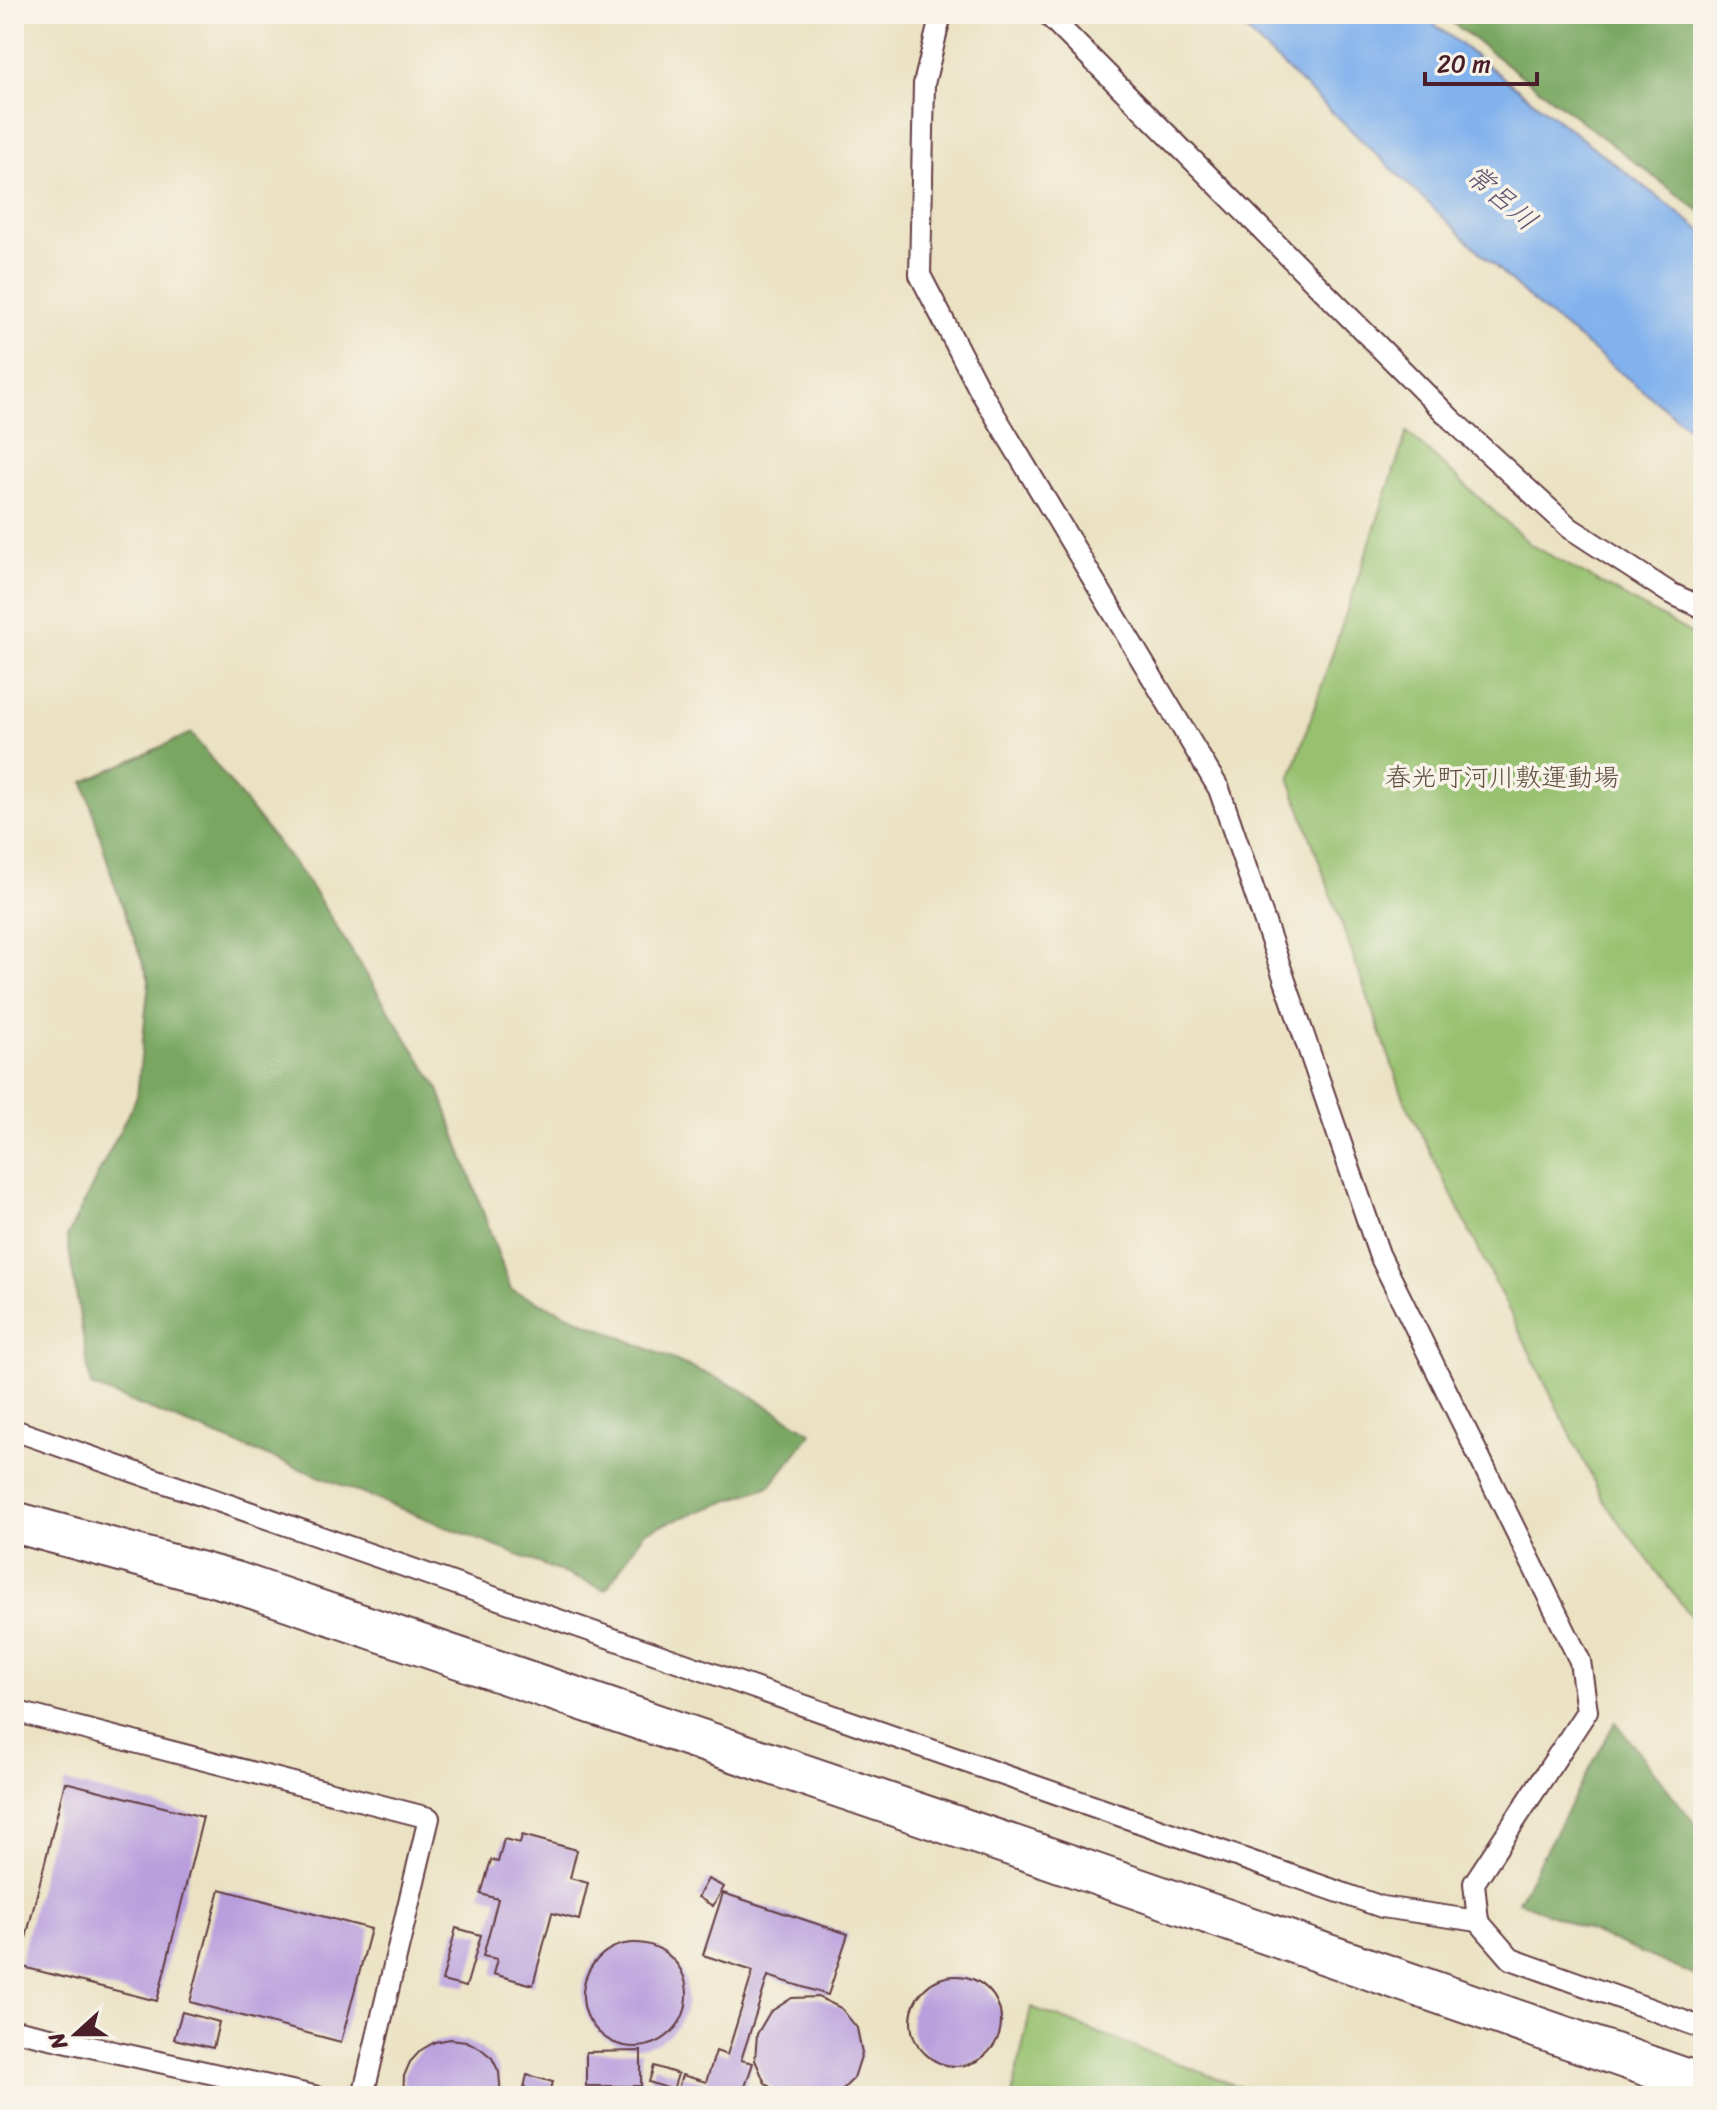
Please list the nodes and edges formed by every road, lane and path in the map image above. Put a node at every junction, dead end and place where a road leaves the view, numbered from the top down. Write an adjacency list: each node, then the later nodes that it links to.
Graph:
1 (941, 14): 7 (lane)
2 (1047, 14): 3 (lane)
3 (1703, 608)
4 (14, 1430): 7 (lane)
5 (14, 1522): 10 (street)
6 (14, 1711): 12 (lane)
7 (1478, 1921): 8 (lane)
8 (1703, 2028)
9 (14, 2030): 11 (lane)
10 (1703, 2085)
11 (314, 2096)
12 (363, 2096)

